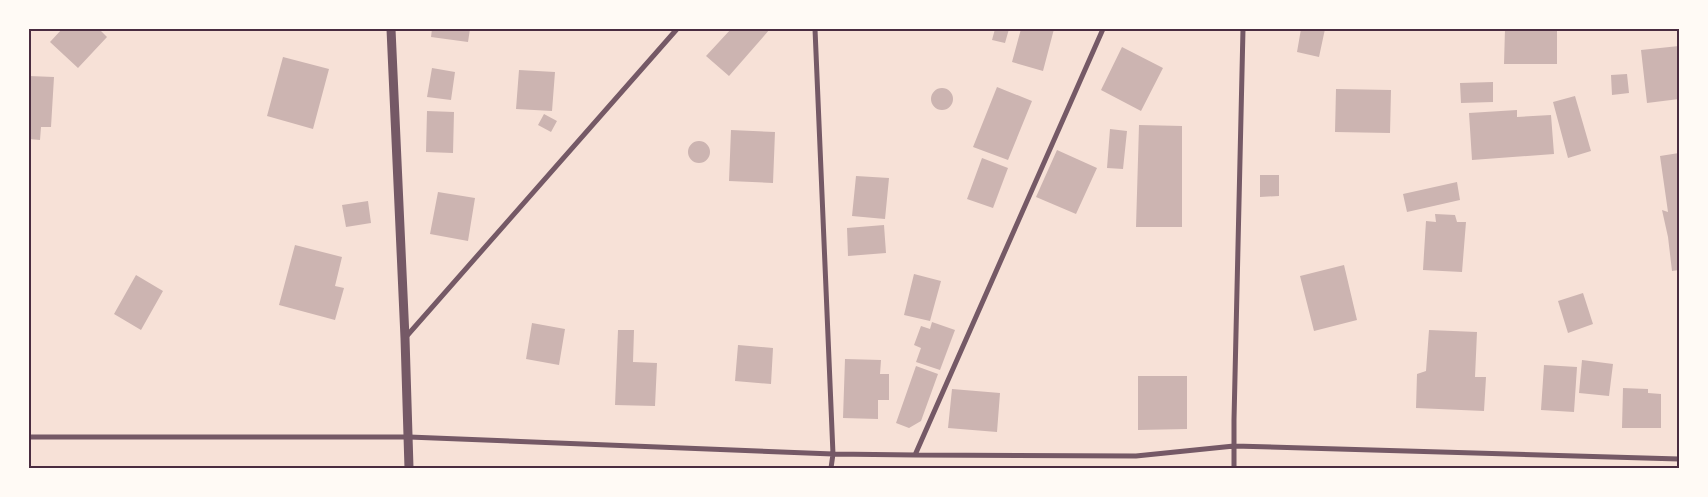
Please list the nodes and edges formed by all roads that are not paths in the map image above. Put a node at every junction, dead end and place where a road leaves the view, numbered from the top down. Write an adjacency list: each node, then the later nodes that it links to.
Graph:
1 (391, 29): 6 (street)
2 (677, 29): 6 (street)
3 (815, 29): 10 (street)
4 (1103, 29): 11 (street)
5 (1243, 29): 9 (street)
6 (405, 338): 7 (street)
7 (409, 437): 8 (street); 10 (street); 13 (street)
8 (29, 438)
9 (1234, 446): 11 (street); 12 (street); 15 (street)
10 (833, 454): 11 (street); 14 (street)
11 (915, 455)
12 (1679, 459)
13 (409, 468)
14 (830, 468)
15 (1234, 468)

